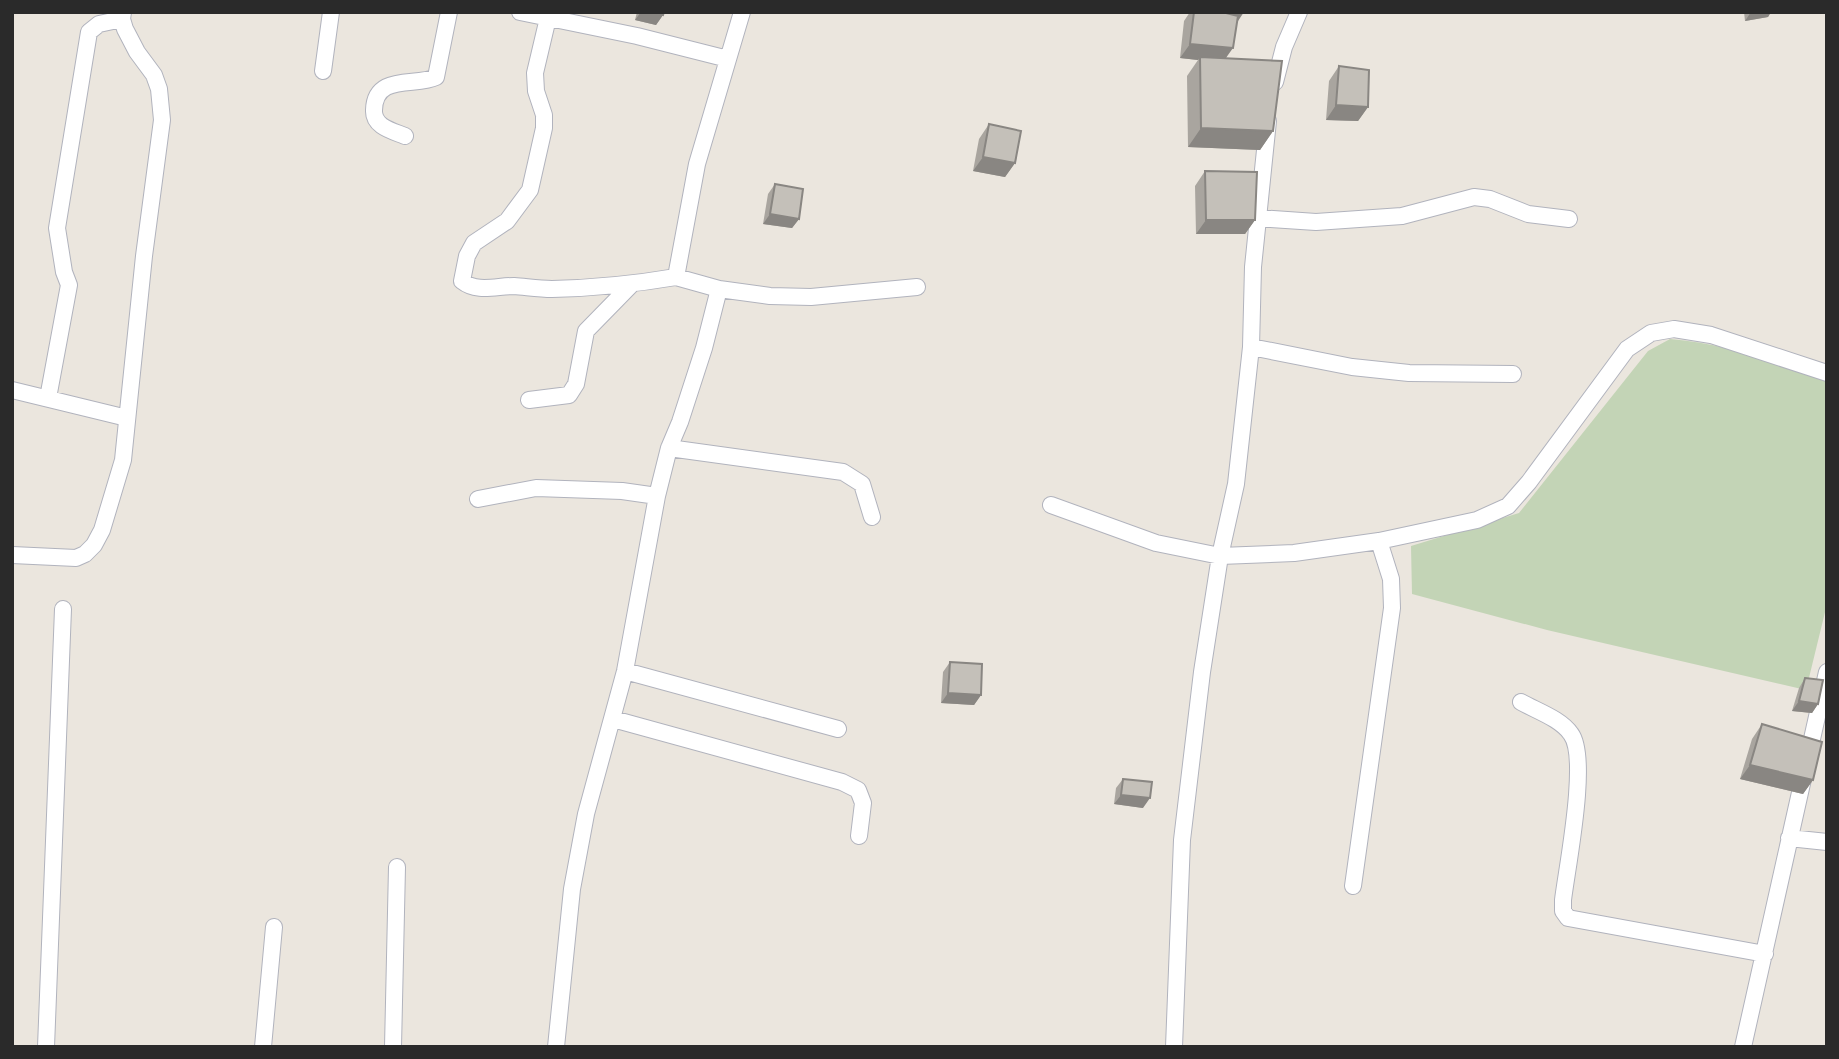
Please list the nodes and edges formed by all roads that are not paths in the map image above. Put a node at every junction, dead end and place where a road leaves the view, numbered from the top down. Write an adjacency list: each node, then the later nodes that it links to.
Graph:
1 (331, 12): 9 (street)
2 (449, 12): 10 (street)
3 (520, 12): 7 (street)
4 (742, 12): 8 (street)
5 (1299, 12): 11 (street)
6 (122, 16): 21 (street); 23 (street)
7 (548, 18): 8 (street); 14 (street)
8 (728, 59): 13 (street)
9 (323, 71)
10 (405, 136)
11 (1257, 218): 12 (street); 17 (street)
12 (1569, 219)
13 (676, 277): 14 (street); 16 (street)
14 (632, 284): 22 (street)
15 (917, 288): 16 (street)
16 (719, 289): 24 (street)
17 (1251, 347): 19 (street); 31 (street)
18 (1827, 373): 29 (street)
19 (1513, 374)
20 (12, 390): 21 (street)
21 (48, 398): 23 (street)
22 (528, 400)
23 (127, 418): 30 (street)
24 (669, 448): 25 (street); 28 (street)
25 (657, 496): 26 (street); 33 (street)
26 (478, 499)
27 (1051, 505): 31 (street)
28 (872, 517)
29 (1379, 541): 31 (street); 42 (street)
30 (12, 555)
31 (1220, 556): 49 (street)
32 (63, 609): 45 (street)
33 (625, 671): 36 (street); 37 (street)
34 (1827, 672): 39 (street)
35 (1521, 702): 44 (street)
36 (614, 719): 38 (street); 48 (street)
37 (838, 729)
38 (859, 836)
39 (1789, 838): 40 (street); 44 (street)
40 (1827, 842)
41 (397, 867): 47 (street)
42 (1353, 886)
43 (274, 927): 46 (street)
44 (1765, 954): 50 (street)
45 (46, 1047)
46 (264, 1047)
47 (393, 1047)
48 (556, 1047)
49 (1174, 1047)
50 (1743, 1047)

